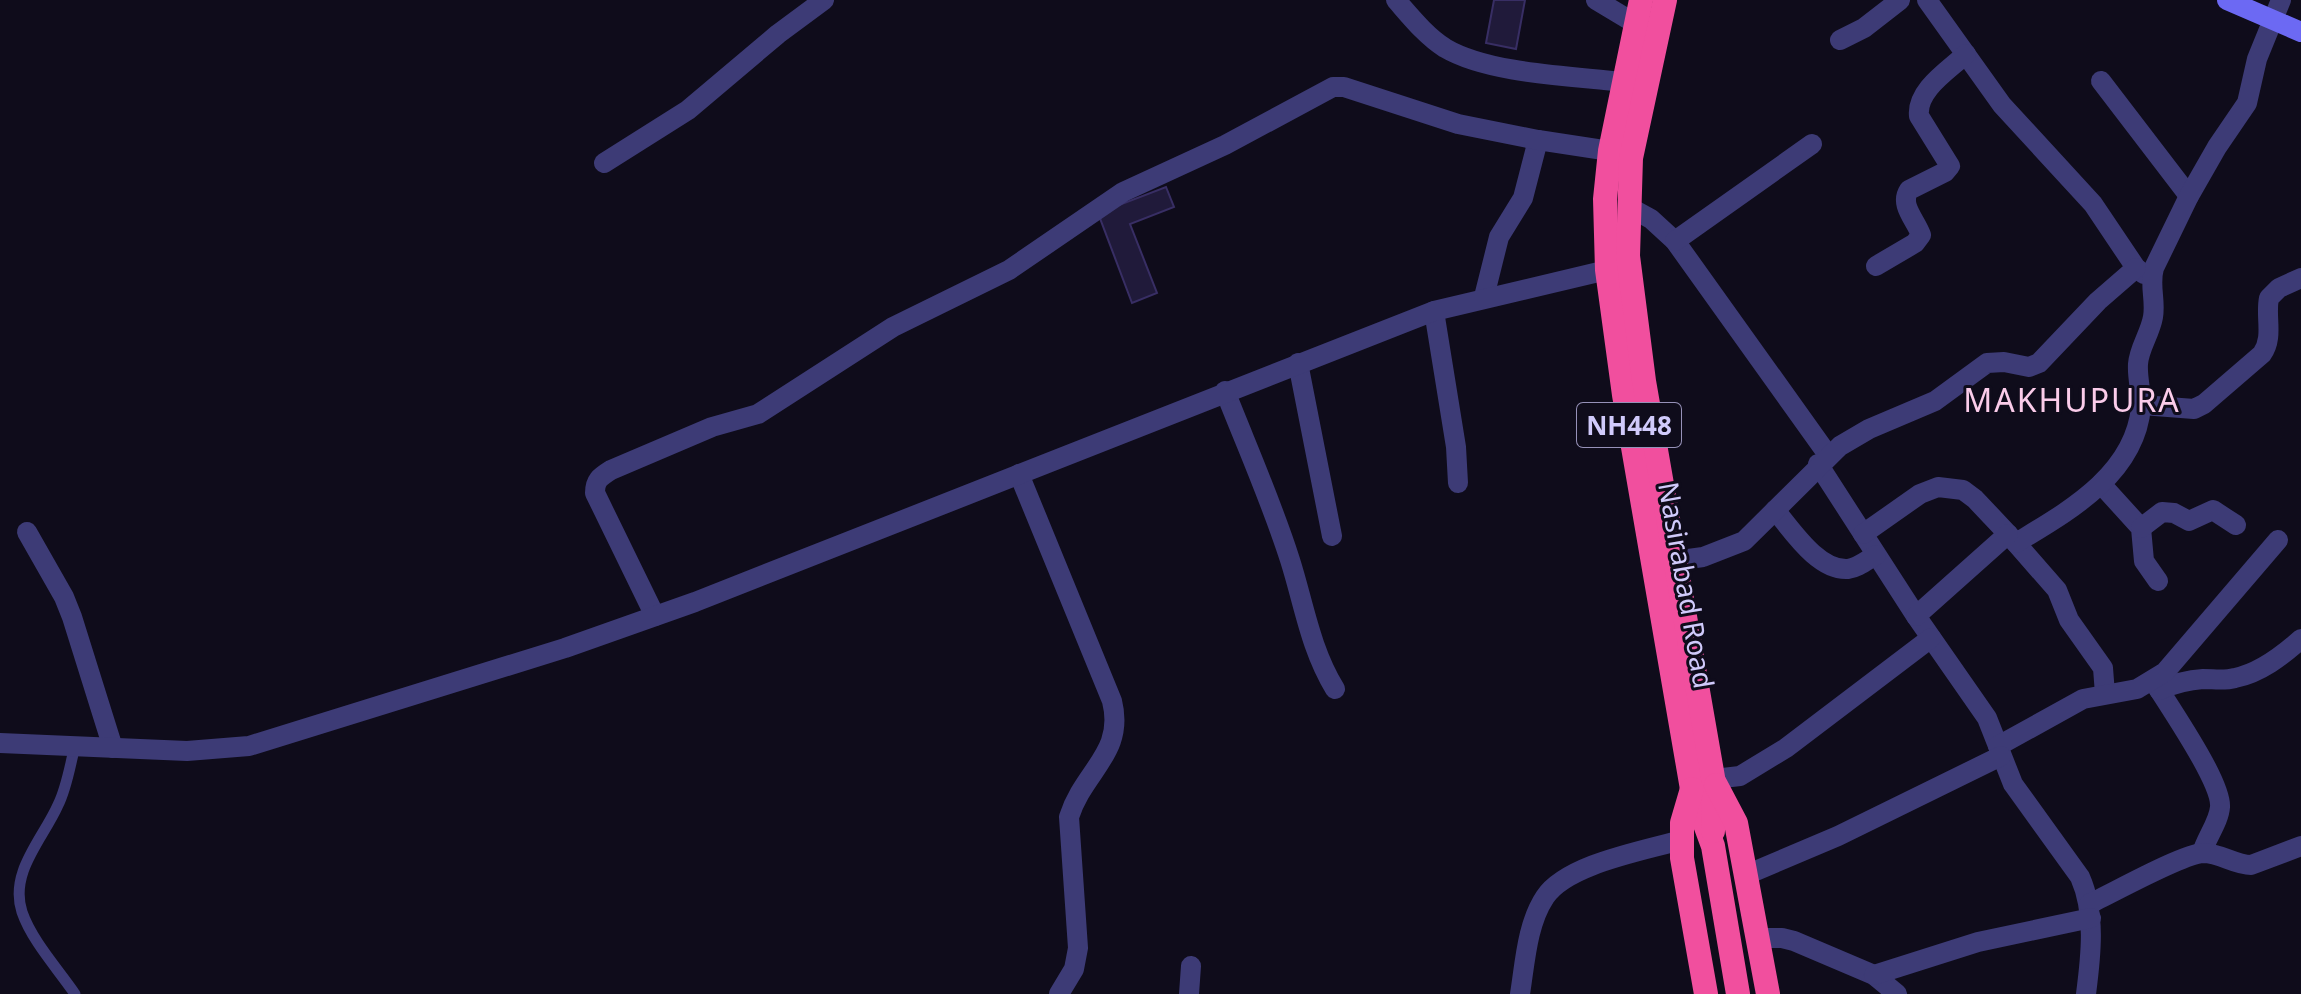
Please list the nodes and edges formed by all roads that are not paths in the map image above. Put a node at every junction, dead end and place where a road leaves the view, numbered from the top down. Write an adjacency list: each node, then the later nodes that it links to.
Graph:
1 (824, 0): 19 (street)
2 (1396, 0): 15 (street)
3 (1596, 0): 9 (street)
4 (1665, 0): 21 (highway, Nasirabad Road / NH448)
5 (1900, 0): 12 (street)
6 (1927, 0): 13 (street)
7 (2227, 0): 10 (main road)
8 (2281, 0): 10 (street)
9 (1639, 12): 15 (highway, Nasirabad Road / NH448)
10 (2274, 21): 11 (main road); 20 (street)
11 (2301, 32)
12 (1840, 40)
13 (1966, 54): 23 (street); 25 (street)
14 (2101, 81): 20 (street)
15 (1623, 82): 18 (highway, Nasirabad Road / NH448)
16 (1538, 140): 18 (street); 27 (street); 47 (street)
17 (1812, 144): 22 (street)
18 (1610, 151): 24 (highway, Nasirabad Road / NH448)
19 (604, 163)
20 (2189, 196): 25 (street)
21 (1629, 207): 22 (street); 45 (highway, Nasirabad Road / NH448)
22 (1675, 241): 32 (street)
23 (1876, 266)
24 (1607, 270): 27 (street); 58 (highway, Nasirabad Road / NH448)
25 (2143, 273): 31 (street); 32 (street)
26 (2301, 278): 31 (street)
27 (1484, 297): 28 (street)
28 (1434, 311): 29 (street); 34 (street)
29 (1298, 363): 30 (street); 41 (street)
30 (1225, 391): 33 (street); 52 (street)
31 (2142, 405): 35 (street)
32 (1823, 460): 36 (street); 40 (street)
33 (1019, 474): 47 (street); 68 (street)
34 (1458, 483)
35 (2101, 484): 38 (street); 42 (street)
36 (1775, 510): 44 (street); 45 (street)
37 (2236, 525): 38 (street)
38 (2141, 528): 46 (street)
39 (27, 532): 56 (street)
40 (1863, 534): 42 (street); 44 (street)
41 (1332, 536)
42 (2012, 539): 48 (street); 53 (street)
43 (2278, 540): 51 (street)
44 (1876, 555): 48 (street)
45 (1674, 561): 58 (highway, Nasirabad Road / NH448)
46 (2158, 581)
47 (655, 616): 56 (street)
48 (1916, 616): 49 (street)
49 (1931, 638): 57 (street); 58 (street)
50 (2301, 639): 51 (street)
51 (2156, 685): 53 (street); 61 (street)
52 (1335, 689)
53 (2105, 694): 57 (street)
54 (0, 743): 55 (street)
55 (75, 746): 56 (street); 67 (lane)
56 (113, 748)
57 (2000, 751): 62 (street); 63 (street)
58 (1707, 784): 59 (highway); 62 (highway); 72 (highway, Nasirabad Road / NH448)
59 (1681, 840): 70 (street); 71 (highway)
60 (2301, 846): 61 (street)
61 (2202, 853): 63 (street)
62 (1746, 875): 64 (highway)
63 (2090, 911): 66 (street); 75 (street)
64 (1758, 938): 66 (street); 73 (highway)
65 (1191, 966): 69 (street)
66 (1874, 975): 74 (street)
67 (75, 994)
68 (1059, 994)
69 (1189, 994)
70 (1520, 994)
71 (1706, 994)
72 (1738, 994)
73 (1768, 994)
74 (1897, 994)
75 (2086, 994)

